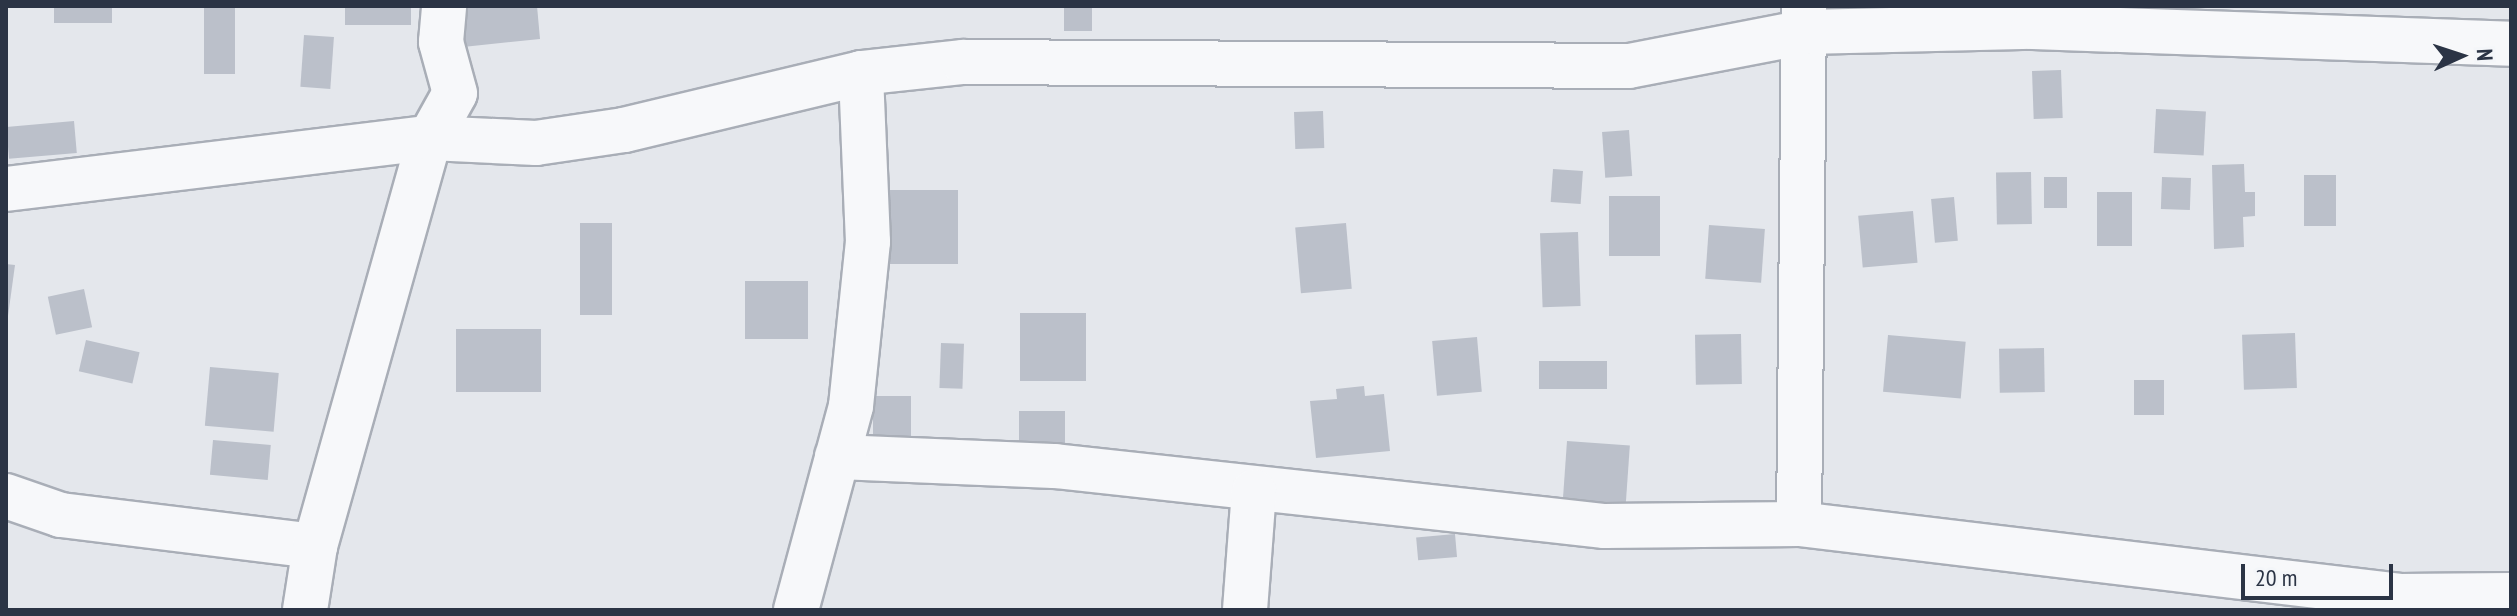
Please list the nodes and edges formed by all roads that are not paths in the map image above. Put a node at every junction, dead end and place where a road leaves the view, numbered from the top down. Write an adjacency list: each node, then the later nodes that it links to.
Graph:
1 (444, 6): 5 (street)
2 (1805, 19): 3 (street); 4 (street); 10 (street)
3 (2511, 44)
4 (861, 73): 5 (street); 7 (street)
5 (430, 138): 6 (street); 11 (street)
6 (6, 189)
7 (837, 457): 8 (street); 14 (street)
8 (1254, 491): 10 (street); 15 (street)
9 (6, 496): 11 (street)
10 (1799, 524): 12 (street)
11 (315, 546): 13 (street)
12 (2511, 595)
13 (305, 610)
14 (796, 610)
15 (1245, 610)

